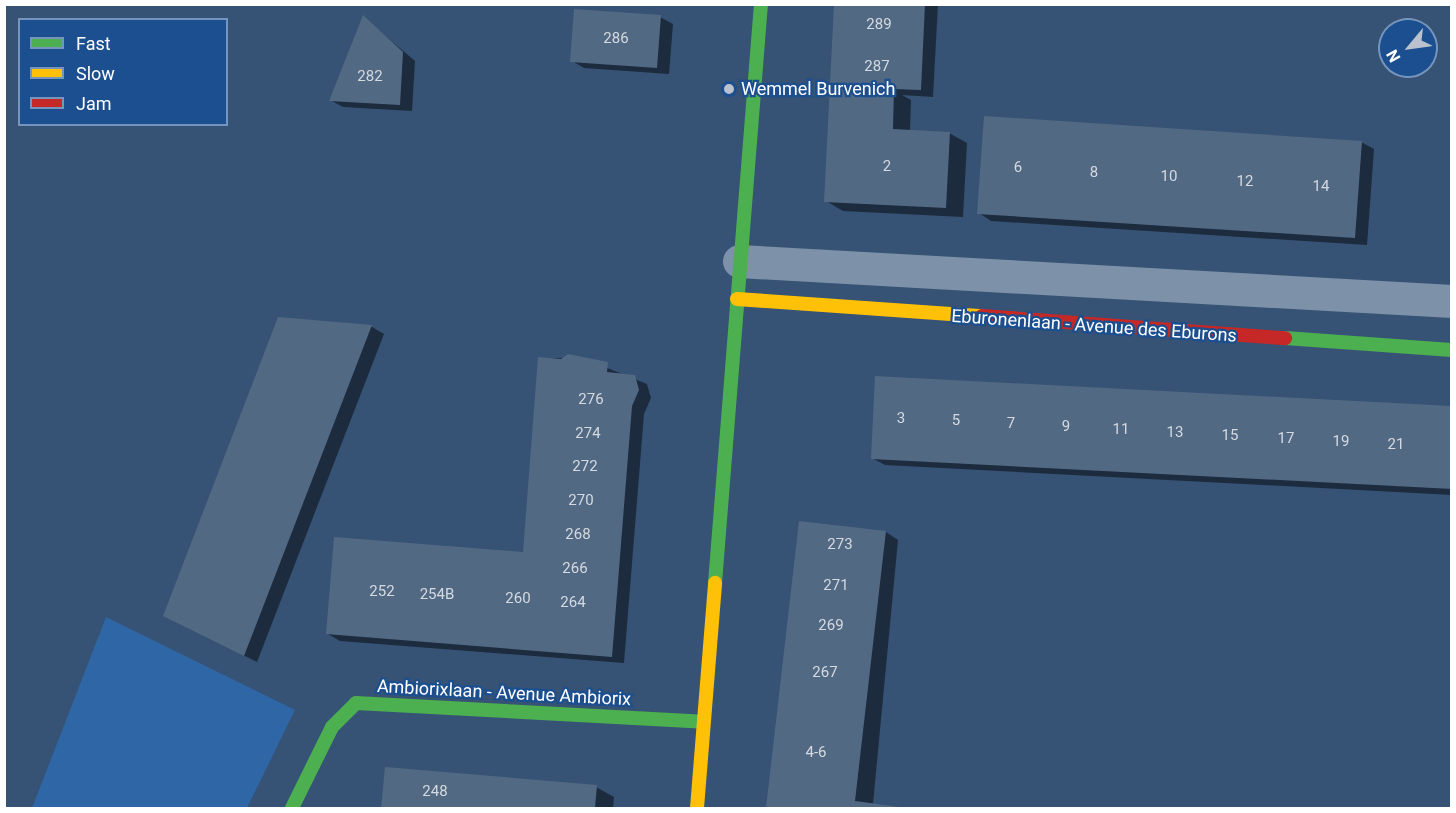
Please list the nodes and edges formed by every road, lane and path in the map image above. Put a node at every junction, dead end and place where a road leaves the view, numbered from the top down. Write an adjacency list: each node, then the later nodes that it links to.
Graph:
1 (761, 4): 2 (street)
2 (740, 261): 3 (street); 4 (street)
3 (737, 299): 5 (street, Eburonenlaan - Avenue des Eburons); 6 (street)
4 (1452, 301)
5 (1452, 350)
6 (703, 722): 7 (street, Ambiorixlaan - Avenue Ambiorix); 8 (street)
7 (292, 808)
8 (697, 808)

